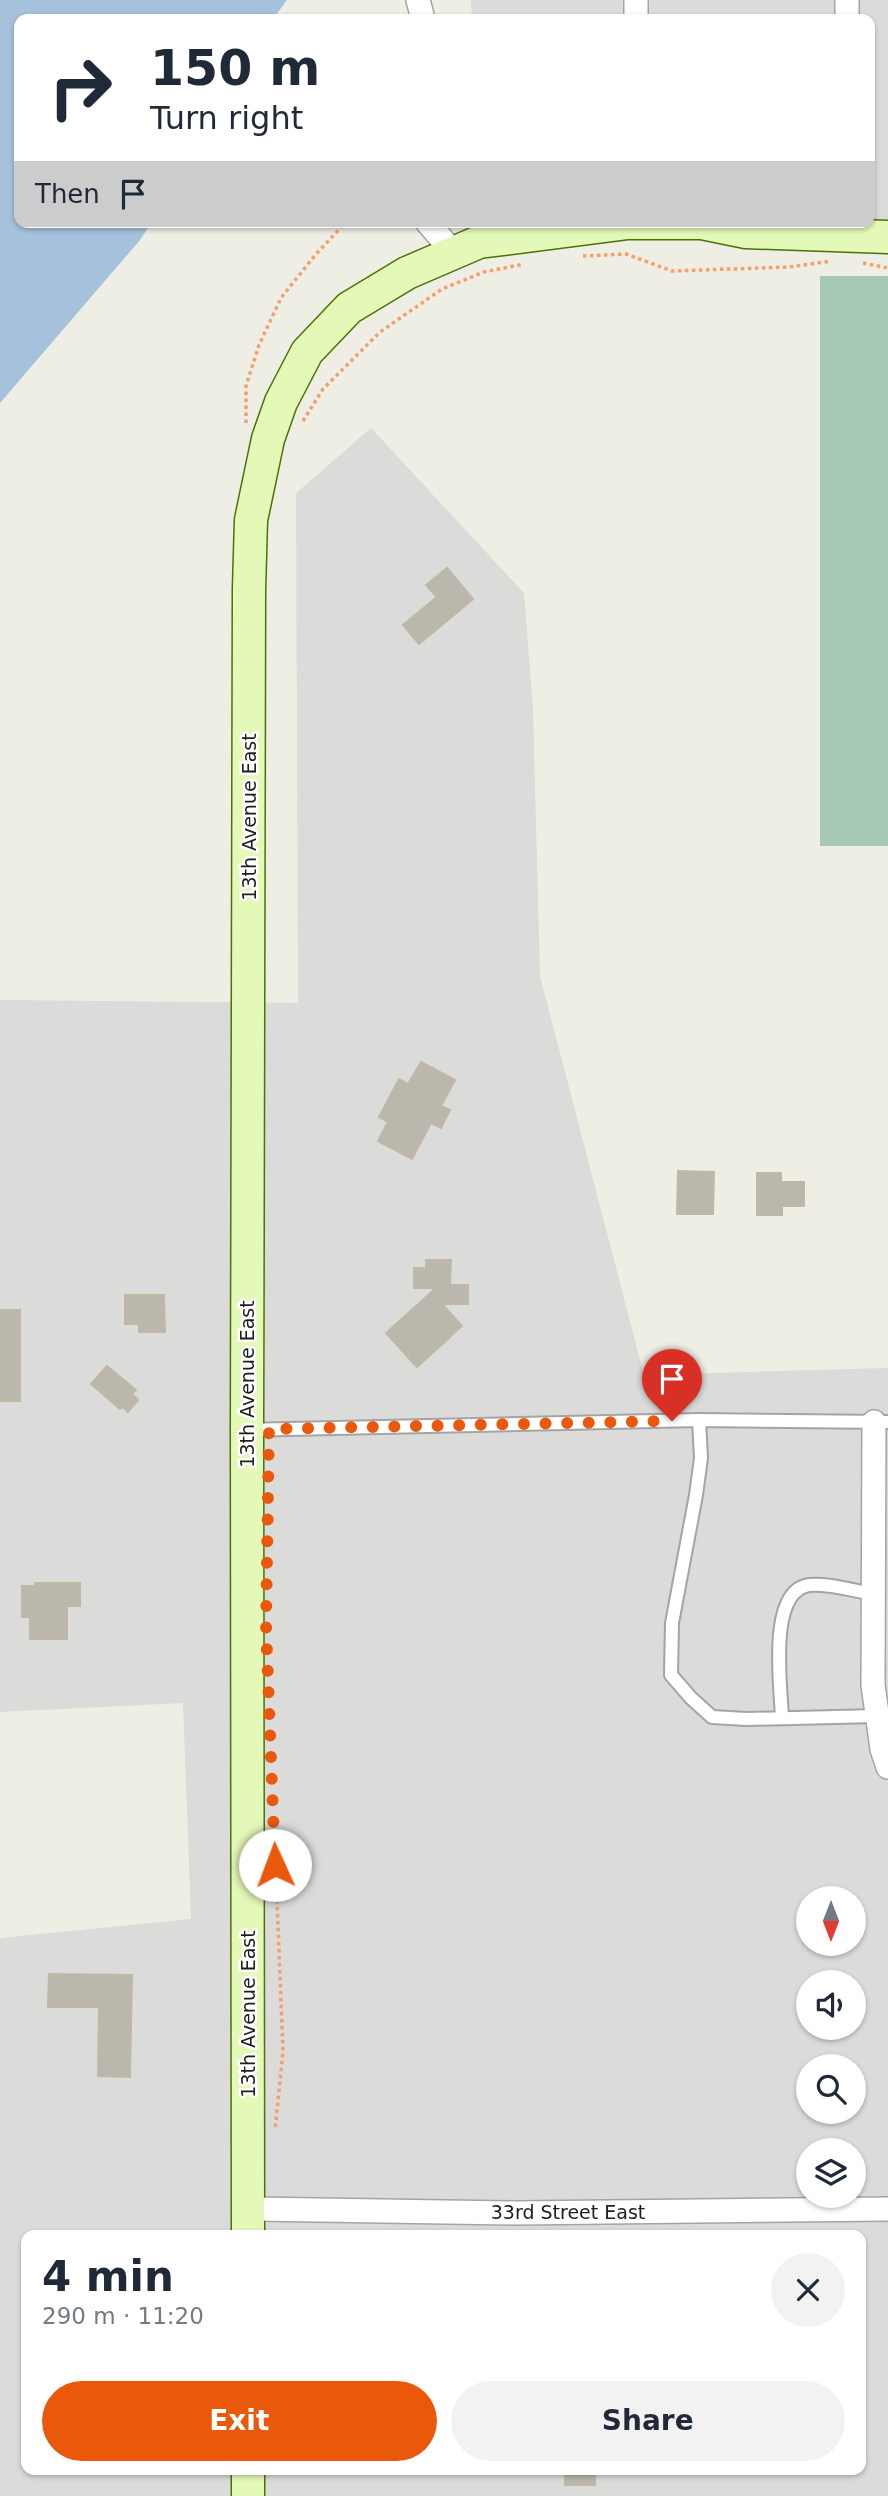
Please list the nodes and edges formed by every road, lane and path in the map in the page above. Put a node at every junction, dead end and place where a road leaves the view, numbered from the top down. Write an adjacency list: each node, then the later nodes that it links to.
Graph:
1 (340, 228): 13 (path)
2 (432, 228): 6 (street)
3 (576, 228): 6 (main road, 13th Avenue East)
4 (727, 228): 5 (main road, 13th Avenue East)
5 (888, 237)
6 (454, 253): 13 (main road, 13th Avenue East)
7 (576, 257): 8 (path)
8 (840, 259)
9 (852, 261): 11 (path)
10 (525, 264): 12 (path)
11 (888, 268)
12 (302, 422)
13 (264, 458): 16 (main road, 13th Avenue East)
14 (699, 1420): 15 (lane); 16 (lane); 19 (lane)
15 (881, 1422): 17 (street)
16 (247, 1430): 24 (main road, 13th Avenue East)
17 (874, 1594): 18 (street); 19 (lane)
18 (878, 1716): 19 (lane); 20 (street)
19 (782, 1718)
20 (888, 1767)
21 (275, 1845): 22 (path)
22 (275, 2130)
23 (888, 2209): 24 (street, 33rd Street East)
24 (248, 2222)
25 (248, 2475): 26 (main road)
26 (248, 2496)

